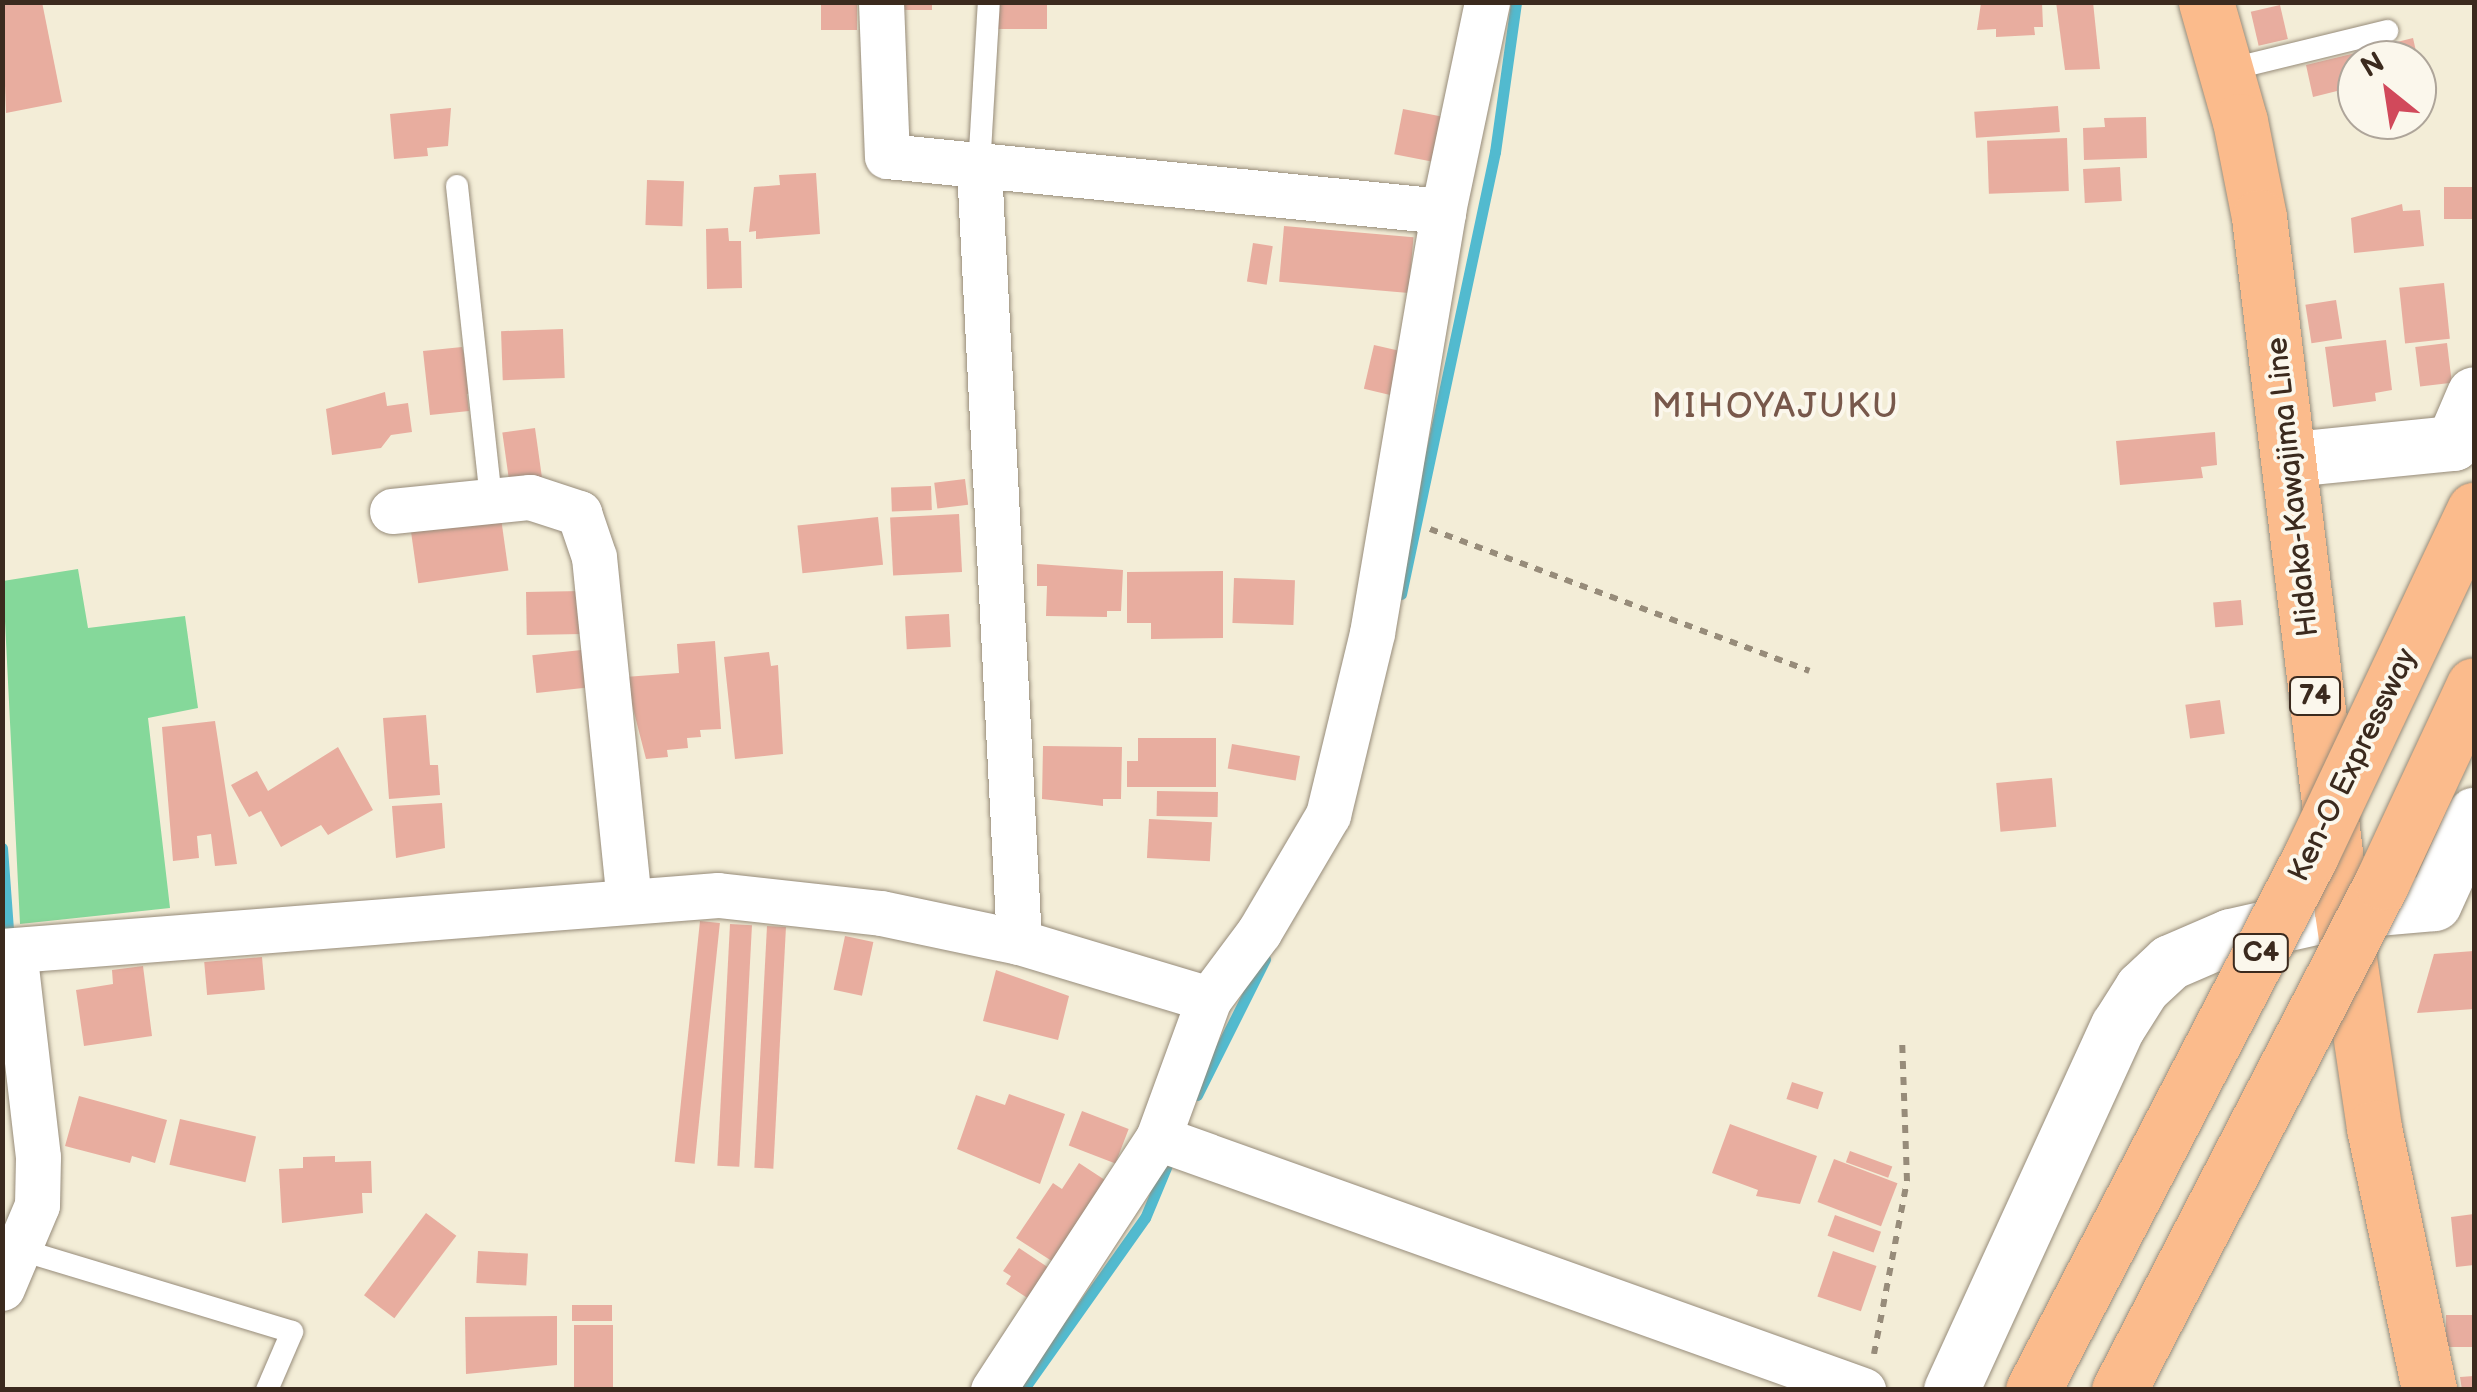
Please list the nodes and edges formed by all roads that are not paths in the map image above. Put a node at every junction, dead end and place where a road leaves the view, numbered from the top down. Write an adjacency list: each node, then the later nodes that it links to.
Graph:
1 (881, 2): 7 (street)
2 (989, 2): 7 (lane)
3 (1487, 2): 9 (street)
4 (2206, 2): 6 (main road, Hidaka-Kawajima Line / 74)
5 (2387, 31): 6 (lane)
6 (2227, 70): 12 (main road, Hidaka-Kawajima Line / 74)
7 (980, 168): 9 (street); 20 (street)
8 (456, 186): 13 (lane)
9 (1444, 211): 22 (street)
10 (2474, 394): 11 (street)
11 (2464, 448): 12 (street)
12 (2292, 459): 19 (main road, Hidaka-Kawajima Line / 74)
13 (491, 499): 15 (street); 18 (street)
14 (2474, 510): 29 (main road, Ken-O Expressway / C4, bridge)
15 (392, 511)
16 (2474, 685): 30 (main road, C4, bridge)
17 (2474, 815): 19 (street)
18 (629, 899): 20 (street); 21 (street)
19 (2342, 911): 28 (street); 31 (main road, Hidaka-Kawajima Line / 74)
20 (1019, 942): 22 (street)
21 (8, 951): 24 (street)
22 (1209, 999): 23 (street)
23 (1158, 1138): 25 (street); 27 (street)
24 (12, 1269): 26 (lane)
25 (1867, 1380)
26 (267, 1390)
27 (993, 1390)
28 (1951, 1390)
29 (2033, 1390)
30 (2119, 1390)
31 (2429, 1390)

